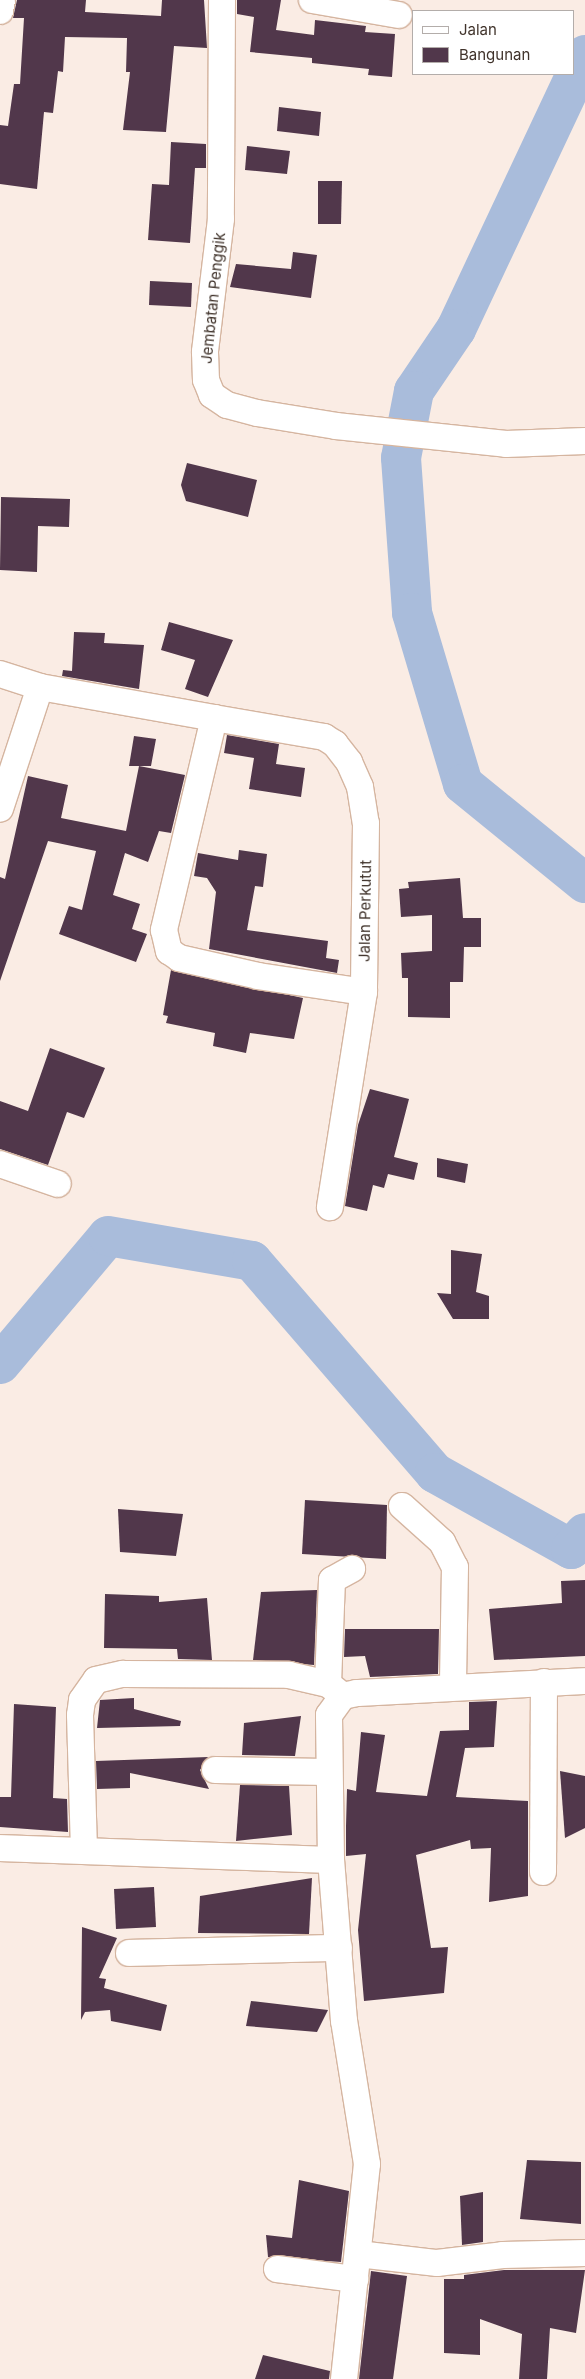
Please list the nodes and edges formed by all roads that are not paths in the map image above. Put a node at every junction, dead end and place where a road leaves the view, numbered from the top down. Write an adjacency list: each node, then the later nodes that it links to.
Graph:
1 (2, 0): 4 (street)
2 (222, 0): 6 (street, Jembatan Penggik)
3 (312, 0): 5 (street)
4 (0, 10)
5 (399, 15)
6 (585, 441)
7 (0, 674): 8 (street, Jalan Perkutut)
8 (40, 687): 9 (street, Jalan Perkutut); 10 (street)
9 (214, 718): 11 (street, Jalan Perkutut); 11 (street)
10 (0, 809)
11 (364, 992): 14 (street, Jalan Perkutut)
12 (0, 1164): 13 (street)
13 (58, 1184)
14 (330, 1208)
15 (402, 1506): 19 (street)
16 (352, 1569): 20 (street)
17 (585, 1681): 18 (street)
18 (544, 1682): 19 (street); 26 (street)
19 (453, 1687): 20 (street)
20 (335, 1690): 22 (street); 24 (street)
21 (215, 1770): 22 (street)
22 (327, 1772): 25 (street)
23 (0, 1848): 24 (street)
24 (84, 1850): 25 (street)
25 (331, 1860): 27 (street)
26 (543, 1872)
27 (339, 1948): 28 (street); 30 (street)
28 (129, 1953)
29 (585, 2253): 30 (street)
30 (356, 2266): 31 (street); 32 (street)
31 (277, 2269)
32 (344, 2379)

